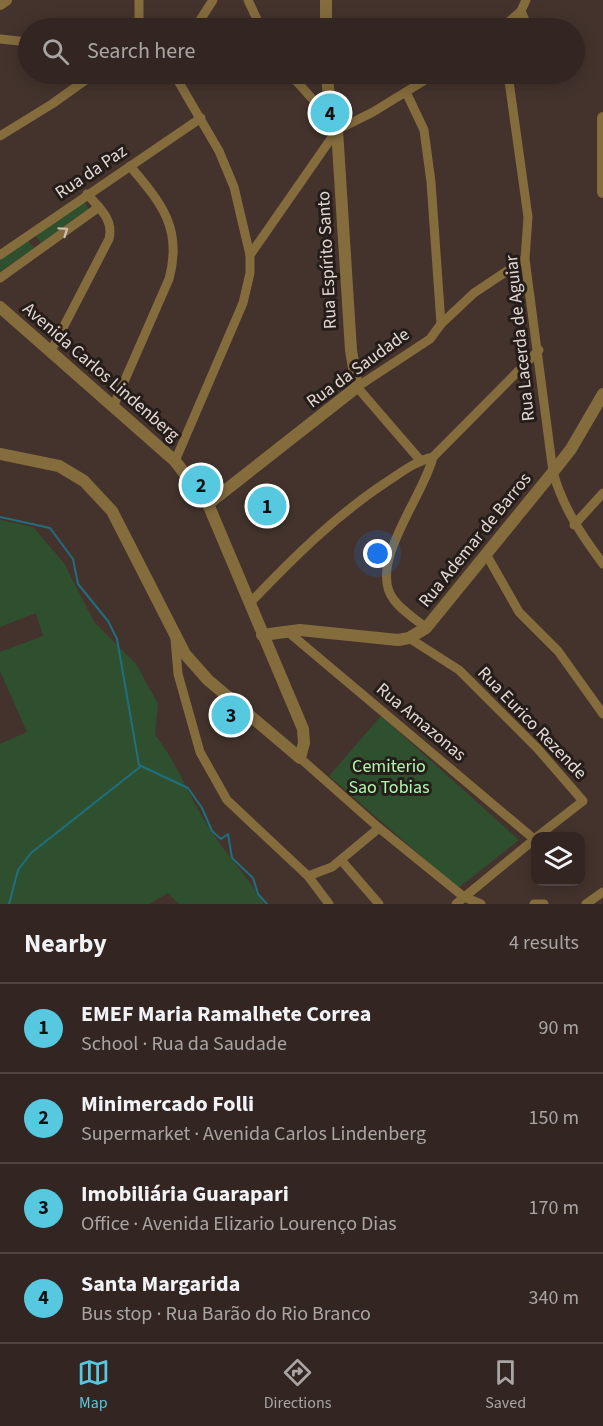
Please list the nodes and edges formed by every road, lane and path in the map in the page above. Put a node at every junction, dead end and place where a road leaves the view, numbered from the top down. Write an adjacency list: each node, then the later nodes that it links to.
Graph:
1 (6, 0): 7 (street)
2 (139, 0): 9 (street)
3 (213, 0): 10 (street)
4 (248, 0): 11 (street)
5 (326, 0): 12 (street)
6 (526, 0): 8 (street)
7 (0, 4)
8 (521, 10): 13 (street); 14 (street)
9 (139, 18)
10 (201, 18)
11 (256, 18)
12 (326, 18)
13 (513, 18)
14 (524, 18)
15 (0, 39): 16 (street)
16 (18, 41)
17 (80, 84): 28 (street)
18 (180, 84): 25 (street)
19 (299, 84): 24 (street)
20 (328, 84): 24 (street, Rua Espírito Santo)
21 (419, 84): 23 (street)
22 (508, 84): 37 (street, Rua Lacerda de Aguiar)
23 (406, 92): 27 (street); 40 (street)
24 (330, 113): 27 (street, Rua Espírito Santo)
25 (201, 118): 29 (street, Rua da Paz); 36 (street)
26 (603, 118): 30 (street)
27 (337, 130): 36 (street); 43 (street, Rua Espírito Santo)
28 (0, 136)
29 (130, 166): 31 (street, Rua da Paz); 45 (street)
30 (603, 192)
31 (87, 194): 32 (street); 33 (street, Rua da Paz)
32 (99, 207): 34 (street, one-way to 32); 42 (street)
33 (30, 234): 34 (street); 35 (street, Rua da Paz)
34 (40, 248): 38 (street)
35 (0, 255)
36 (250, 255): 49 (street)
37 (525, 258): 40 (street, Rua da Saudade); 41 (street, Rua Lacerda de Aguiar)
38 (0, 278)
39 (3, 313): 42 (street, Avenida Carlos Lindenberg)
40 (441, 324): 43 (street, Rua da Saudade)
41 (539, 350): 47 (street); 50 (street, Rua Lacerda de Aguiar)
42 (51, 351): 45 (street, Avenida Carlos Lindenberg)
43 (357, 387): 48 (street); 52 (street, Rua da Saudade)
44 (603, 394): 50 (street, Rua Ademar de Barros)
45 (113, 407): 49 (street, Avenida Carlos Lindenberg)
46 (0, 454): 59 (street)
47 (433, 457): 48 (street); 57 (street)
48 (420, 460): 56 (street)
49 (175, 461): 52 (street, Avenida Carlos Lindenberg)
50 (554, 472): 53 (street, Rua Lacerda de Aguiar); 54 (street, Rua Ademar de Barros)
51 (603, 493): 53 (street)
52 (208, 504): 56 (street, Avenida Carlos Lindenberg)
53 (574, 525): 55 (street, Rua Lacerda de Aguiar)
54 (486, 554): 57 (street, Rua Ademar de Barros); 62 (street)
55 (603, 564)
56 (250, 603): 60 (street, Avenida Carlos Lindenberg)
57 (426, 628): 61 (street, Rua Ademar de Barros)
58 (287, 631): 60 (street, Rua Ademar de Barros); 61 (street, Rua Ademar de Barros); 66 (street, Rua Amazonas)
59 (174, 634): 63 (street); 69 (street)
60 (262, 635): 63 (street, Avenida Carlos Lindenberg)
61 (409, 638): 65 (street, Rua Eurico Rezende)
62 (603, 714)
63 (300, 758): 64 (street)
64 (379, 828): 68 (street); 71 (street)
65 (544, 832)
66 (531, 834)
67 (531, 842): 71 (street)
68 (341, 860): 69 (street); 73 (street)
69 (308, 876): 72 (street)
70 (603, 892): 78 (street)
71 (464, 897): 74 (street); 75 (street)
72 (329, 904)
73 (379, 904)
74 (456, 904)
75 (481, 904)
76 (534, 904): 77 (street)
77 (544, 904)
78 (586, 904)

